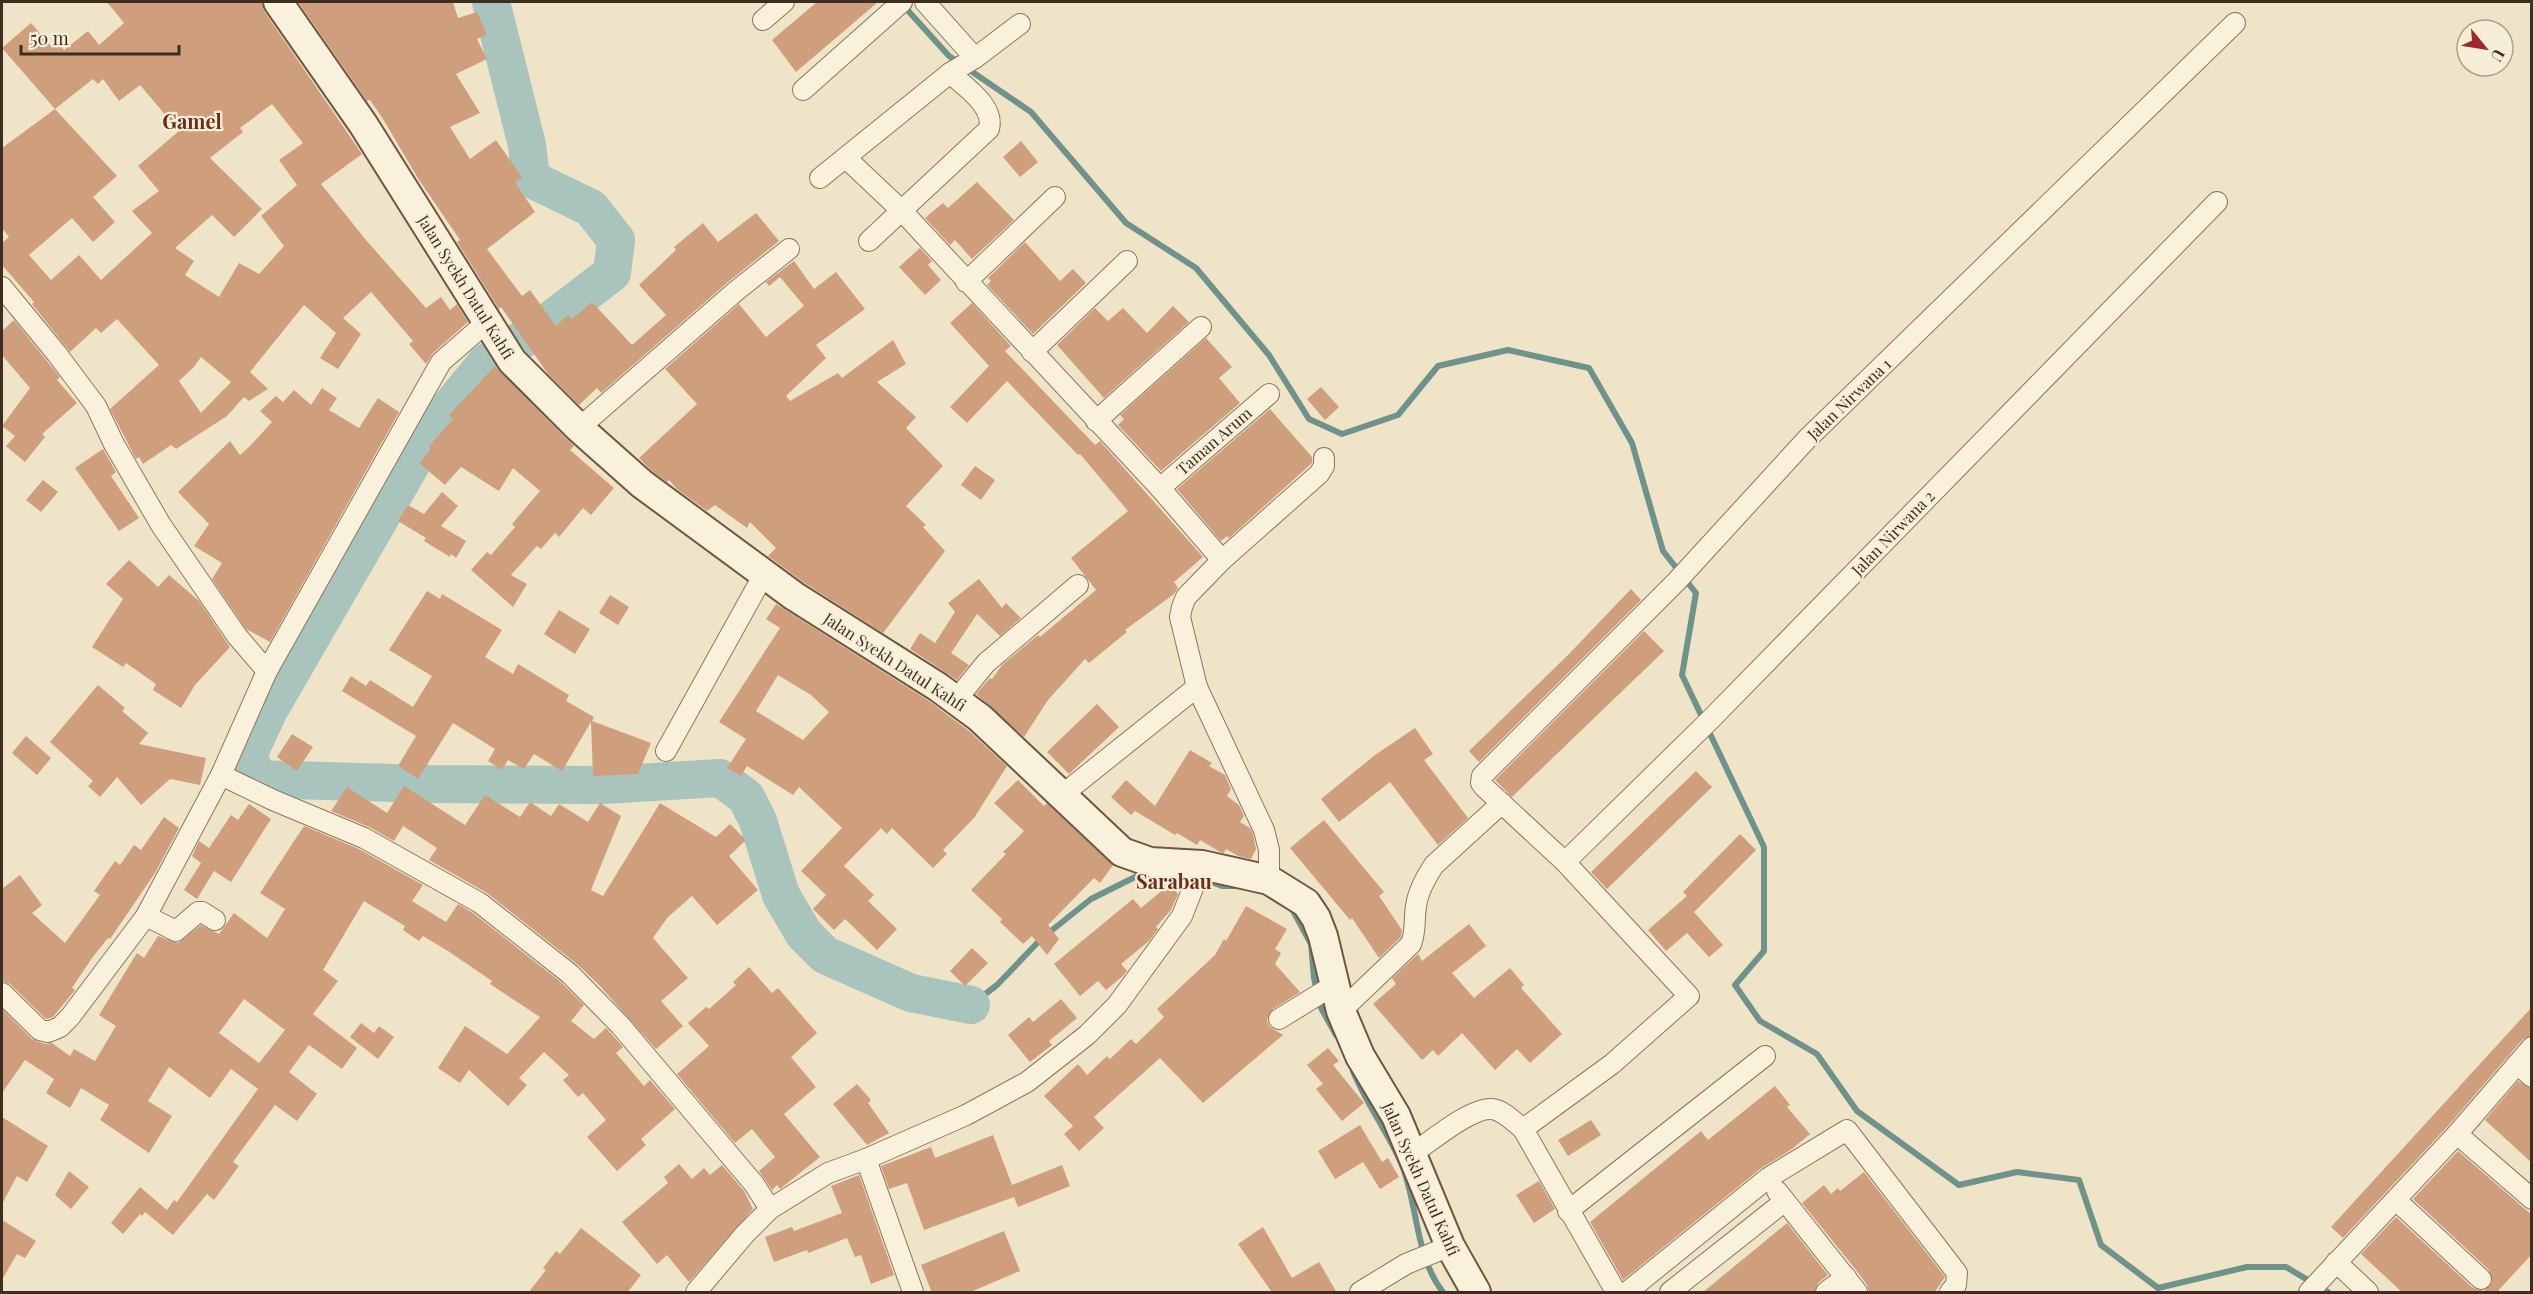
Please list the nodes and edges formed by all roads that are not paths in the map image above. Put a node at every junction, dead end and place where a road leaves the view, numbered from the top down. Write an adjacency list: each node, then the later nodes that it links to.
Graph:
1 (278, 2): 20 (street, Jalan Syekh Datul Kahfi)
2 (784, 2): 5 (street)
3 (925, 2): 8 (street)
4 (898, 5): 9 (street)
5 (763, 20)
6 (2235, 23): 37 (street, Jalan Nirwana 1)
7 (1020, 24): 8 (street)
8 (963, 65): 10 (street); 14 (street)
9 (804, 90)
10 (847, 159): 11 (street); 14 (street)
11 (820, 178)
12 (1055, 197): 18 (street)
13 (2217, 202): 38 (street, Jalan Nirwana 2)
14 (902, 211): 15 (street); 18 (street)
15 (869, 241)
16 (789, 249): 25 (street)
17 (1127, 261): 22 (street)
18 (966, 282): 22 (street)
19 (2, 287): 31 (street)
20 (490, 324): 25 (street, Jalan Syekh Datul Kahfi); 31 (street)
21 (1201, 327): 24 (street)
22 (1032, 352): 24 (street)
23 (1269, 394): 27 (street, Taman Arum)
24 (1096, 421): 27 (street)
25 (579, 428): 29 (street, Jalan Syekh Datul Kahfi)
26 (1324, 458): 28 (street)
27 (1160, 488): 28 (street)
28 (1221, 560): 32 (street)
29 (764, 574): 33 (street, Jalan Syekh Datul Kahfi); 34 (street)
30 (1078, 585): 33 (street)
31 (267, 671): 35 (street)
32 (1197, 687): 36 (street); 40 (street)
33 (956, 700): 36 (street, Jalan Syekh Datul Kahfi)
34 (666, 751)
35 (221, 775): 41 (street); 58 (street)
36 (1062, 795): 39 (street, Jalan Syekh Datul Kahfi)
37 (1502, 803): 38 (street); 44 (street)
38 (1565, 862): 50 (street)
39 (1199, 874): 40 (street, Jalan Syekh Datul Kahfi); 53 (street)
40 (1269, 880): 44 (street, Jalan Syekh Datul Kahfi)
41 (146, 916): 42 (street); 43 (street)
42 (215, 920)
43 (2, 993)
44 (1333, 996): 45 (street); 52 (street, Jalan Syekh Datul Kahfi)
45 (1279, 1018)
46 (2532, 1047): 48 (street)
47 (1766, 1056): 59 (street)
48 (2517, 1064): 49 (street); 51 (street)
49 (2532, 1077)
50 (1523, 1129): 52 (street); 59 (street)
51 (2457, 1134): 55 (street); 56 (street)
52 (1412, 1154): 60 (street, Jalan Syekh Datul Kahfi)
53 (866, 1159): 58 (street); 66 (street)
54 (1768, 1178): 57 (street); 70 (street); 73 (street)
55 (2532, 1199)
56 (2397, 1201): 61 (street); 62 (street)
57 (1785, 1202): 63 (street); 71 (street)
58 (770, 1209): 65 (street)
59 (1568, 1211): 69 (street)
60 (1434, 1253): 67 (street); 68 (street, Jalan Syekh Datul Kahfi)
61 (2330, 1269): 64 (street); 74 (street)
62 (2481, 1279)
63 (1852, 1285): 72 (street)
64 (2310, 1292)
65 (696, 1293)
66 (912, 1293)
67 (1360, 1293)
68 (1476, 1293)
69 (1616, 1293)
70 (1627, 1293)
71 (1670, 1293)
72 (1826, 1293)
73 (1950, 1293)
74 (2368, 1293)

